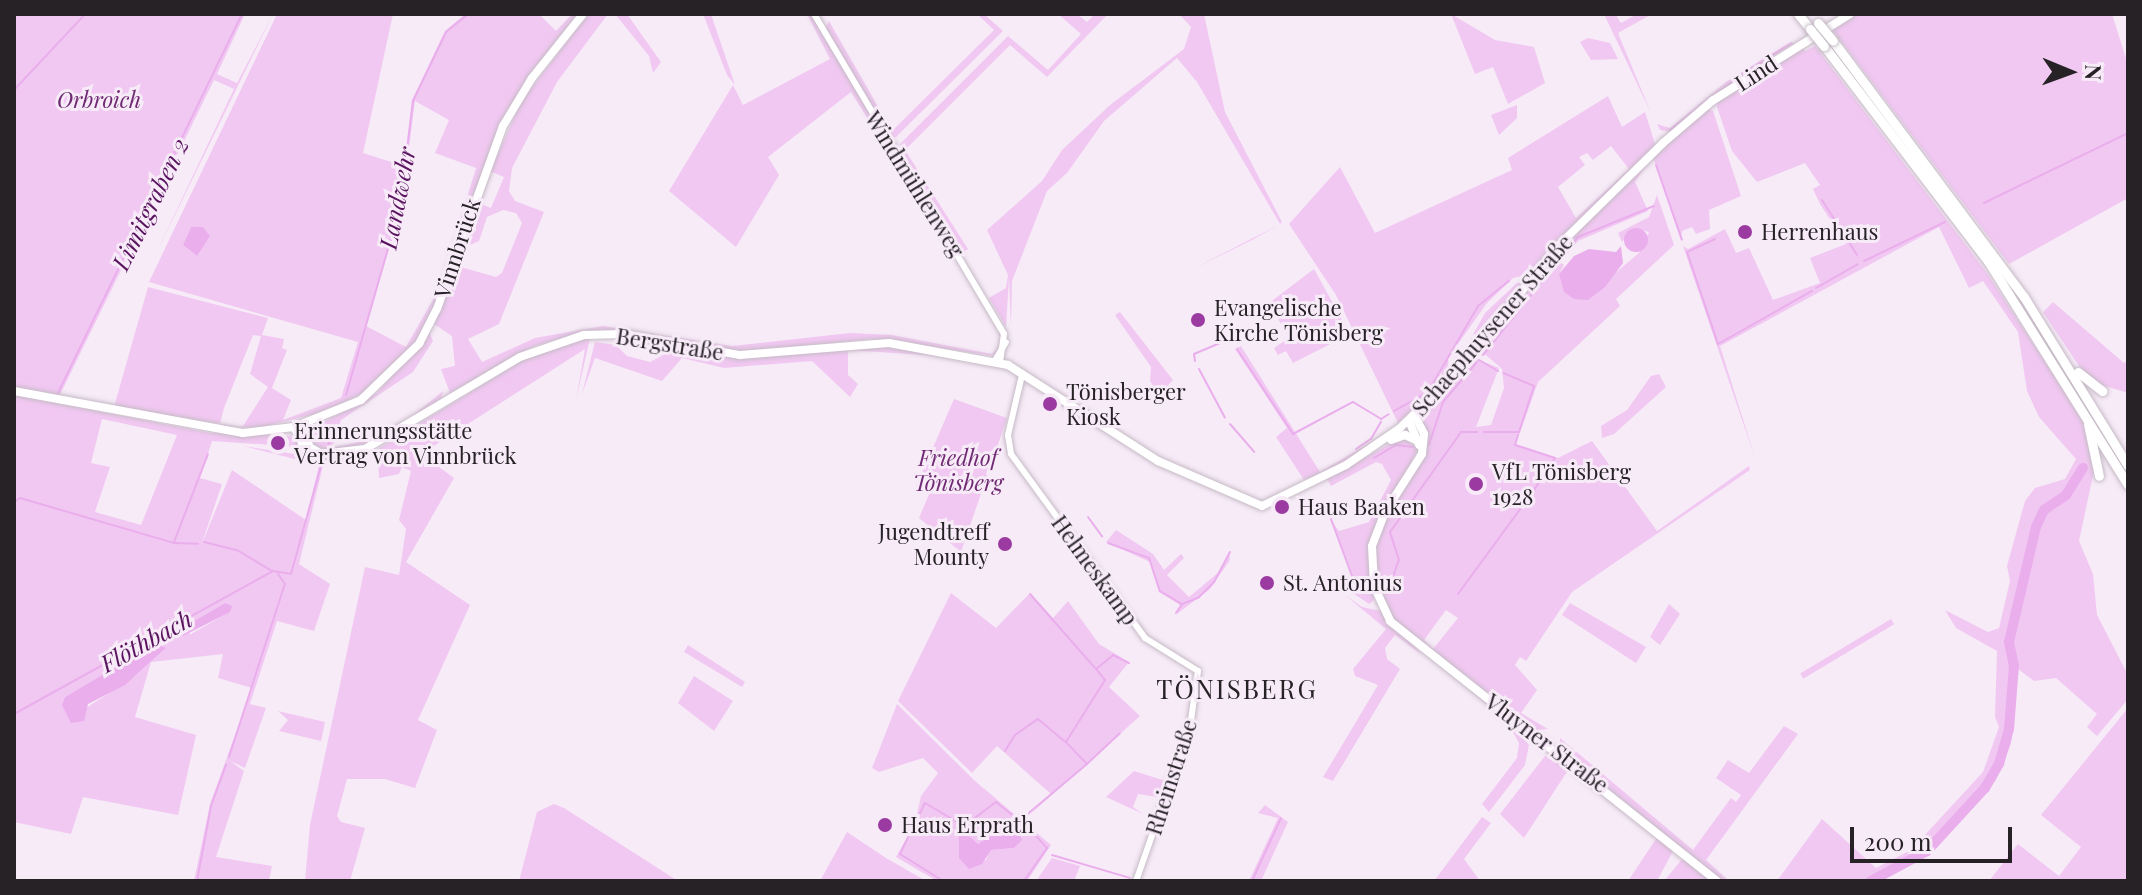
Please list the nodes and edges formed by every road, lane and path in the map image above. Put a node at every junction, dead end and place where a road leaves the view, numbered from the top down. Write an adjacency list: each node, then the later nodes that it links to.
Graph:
1 (583, 14): 16 (main road, Vinnbrück)
2 (814, 14): 10 (street, Windmühlenweg)
3 (1798, 14): 6 (highway)
4 (1811, 14): 6 (highway)
5 (1850, 14): 8 (main road, Lind)
6 (1814, 26): 7 (highway, bridge)
7 (1828, 44): 9 (highway); 14 (highway)
8 (1665, 141): 15 (main road, Schaephuysener Straße)
9 (2049, 335): 13 (highway); 21 (highway)
10 (997, 363): 11 (main road, Bergstraße); 20 (main road, Bergstraße)
11 (1022, 375): 25 (main road, Bergstraße); 26 (street, Helmeskamp)
12 (14, 391): 17 (main road, Vinnbrück)
13 (2102, 391)
14 (2080, 402): 23 (highway); 24 (highway)
15 (1412, 418): 18 (main road); 19 (main road, Schaephuysener Straße); 22 (main road)
16 (304, 424): 17 (main road, Vinnbrück); 20 (main road)
17 (294, 427): 20 (main road)
18 (1419, 442): 19 (main road); 22 (main road)
19 (1379, 445): 25 (main road, Schaephuysener Straße)
20 (309, 446)
21 (2128, 466)
22 (1409, 475): 28 (main road, Vluyner Straße)
23 (2099, 476)
24 (2128, 485)
25 (1262, 506)
26 (1198, 671): 27 (street, Rheinstraße)
27 (1136, 881)
28 (1717, 881)

